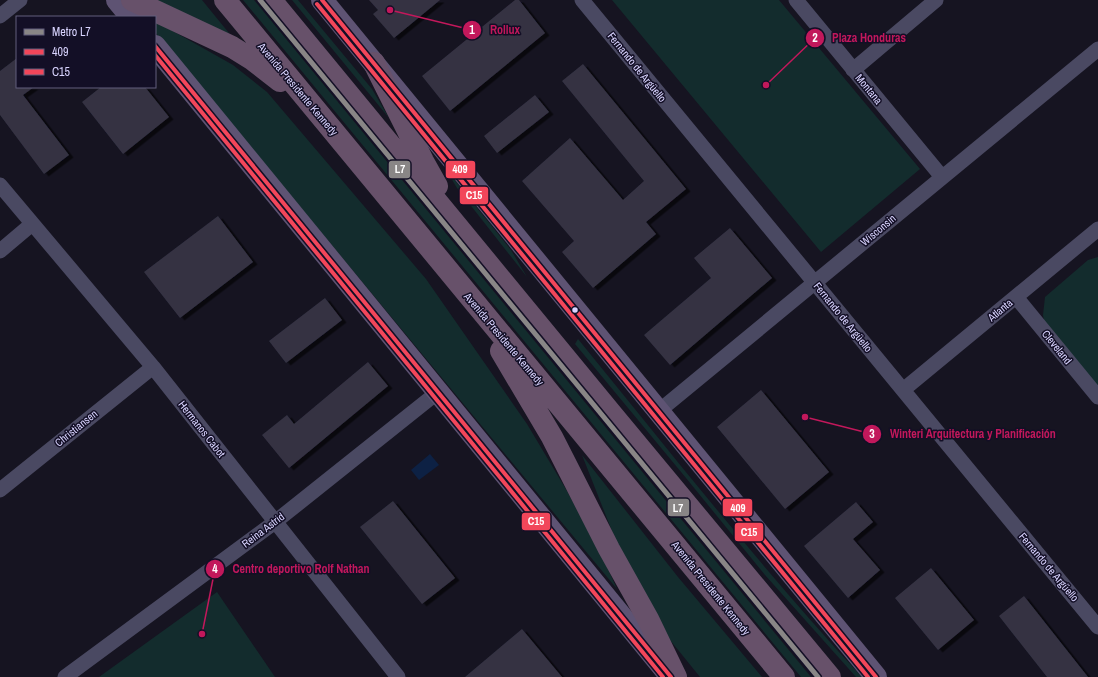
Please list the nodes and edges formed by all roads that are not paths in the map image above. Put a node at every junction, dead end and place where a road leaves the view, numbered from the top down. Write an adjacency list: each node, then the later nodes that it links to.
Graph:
1 (20, 0): 10 (street)
2 (117, 0): 11 (main road)
3 (132, 0): 16 (highway)
4 (224, 0): 16 (highway, Avenida Presidente Kennedy)
5 (271, 0): 21 (highway)
6 (322, 0): 14 (main road)
7 (796, 0): 15 (street, Montana)
8 (936, 0): 15 (street)
9 (589, 2): 23 (street, Fernando de Argüello)
10 (0, 16)
11 (130, 16)
12 (156, 47): 28 (main road)
13 (1098, 49): 17 (street, Wisconsin)
14 (374, 63): 21 (highway); 30 (main road)
15 (854, 70): 17 (street, Montana)
16 (322, 118): 24 (highway, Avenida Presidente Kennedy)
17 (942, 177): 23 (street, Wisconsin)
18 (0, 185): 19 (street, Hermanos Cabot)
19 (32, 224): 22 (street); 26 (street, Hermanos Cabot)
20 (1097, 233): 25 (street, Atlanta)
21 (470, 243): 39 (highway)
22 (0, 251)
23 (814, 283): 27 (street, Fernando de Argüello); 30 (street, Wisconsin)
24 (467, 294): 37 (highway); 38 (highway, Avenida Presidente Kennedy)
25 (1016, 297): 27 (street, Atlanta); 29 (street, Cleveland)
26 (152, 367): 31 (street, Christiansen); 32 (street, Hermanos Cabot)
27 (903, 390): 33 (street, Fernando de Argüello)
28 (438, 392): 32 (street, Reina Astrid); 36 (main road)
29 (1098, 397)
30 (659, 411): 40 (main road)
31 (0, 490)
32 (275, 522): 34 (street, Reina Astrid); 35 (street, Hermanos Cabot)
33 (1098, 627)
34 (65, 677)
35 (398, 677)
36 (671, 677)
37 (676, 677)
38 (784, 677)
39 (830, 677)
40 (876, 677)

